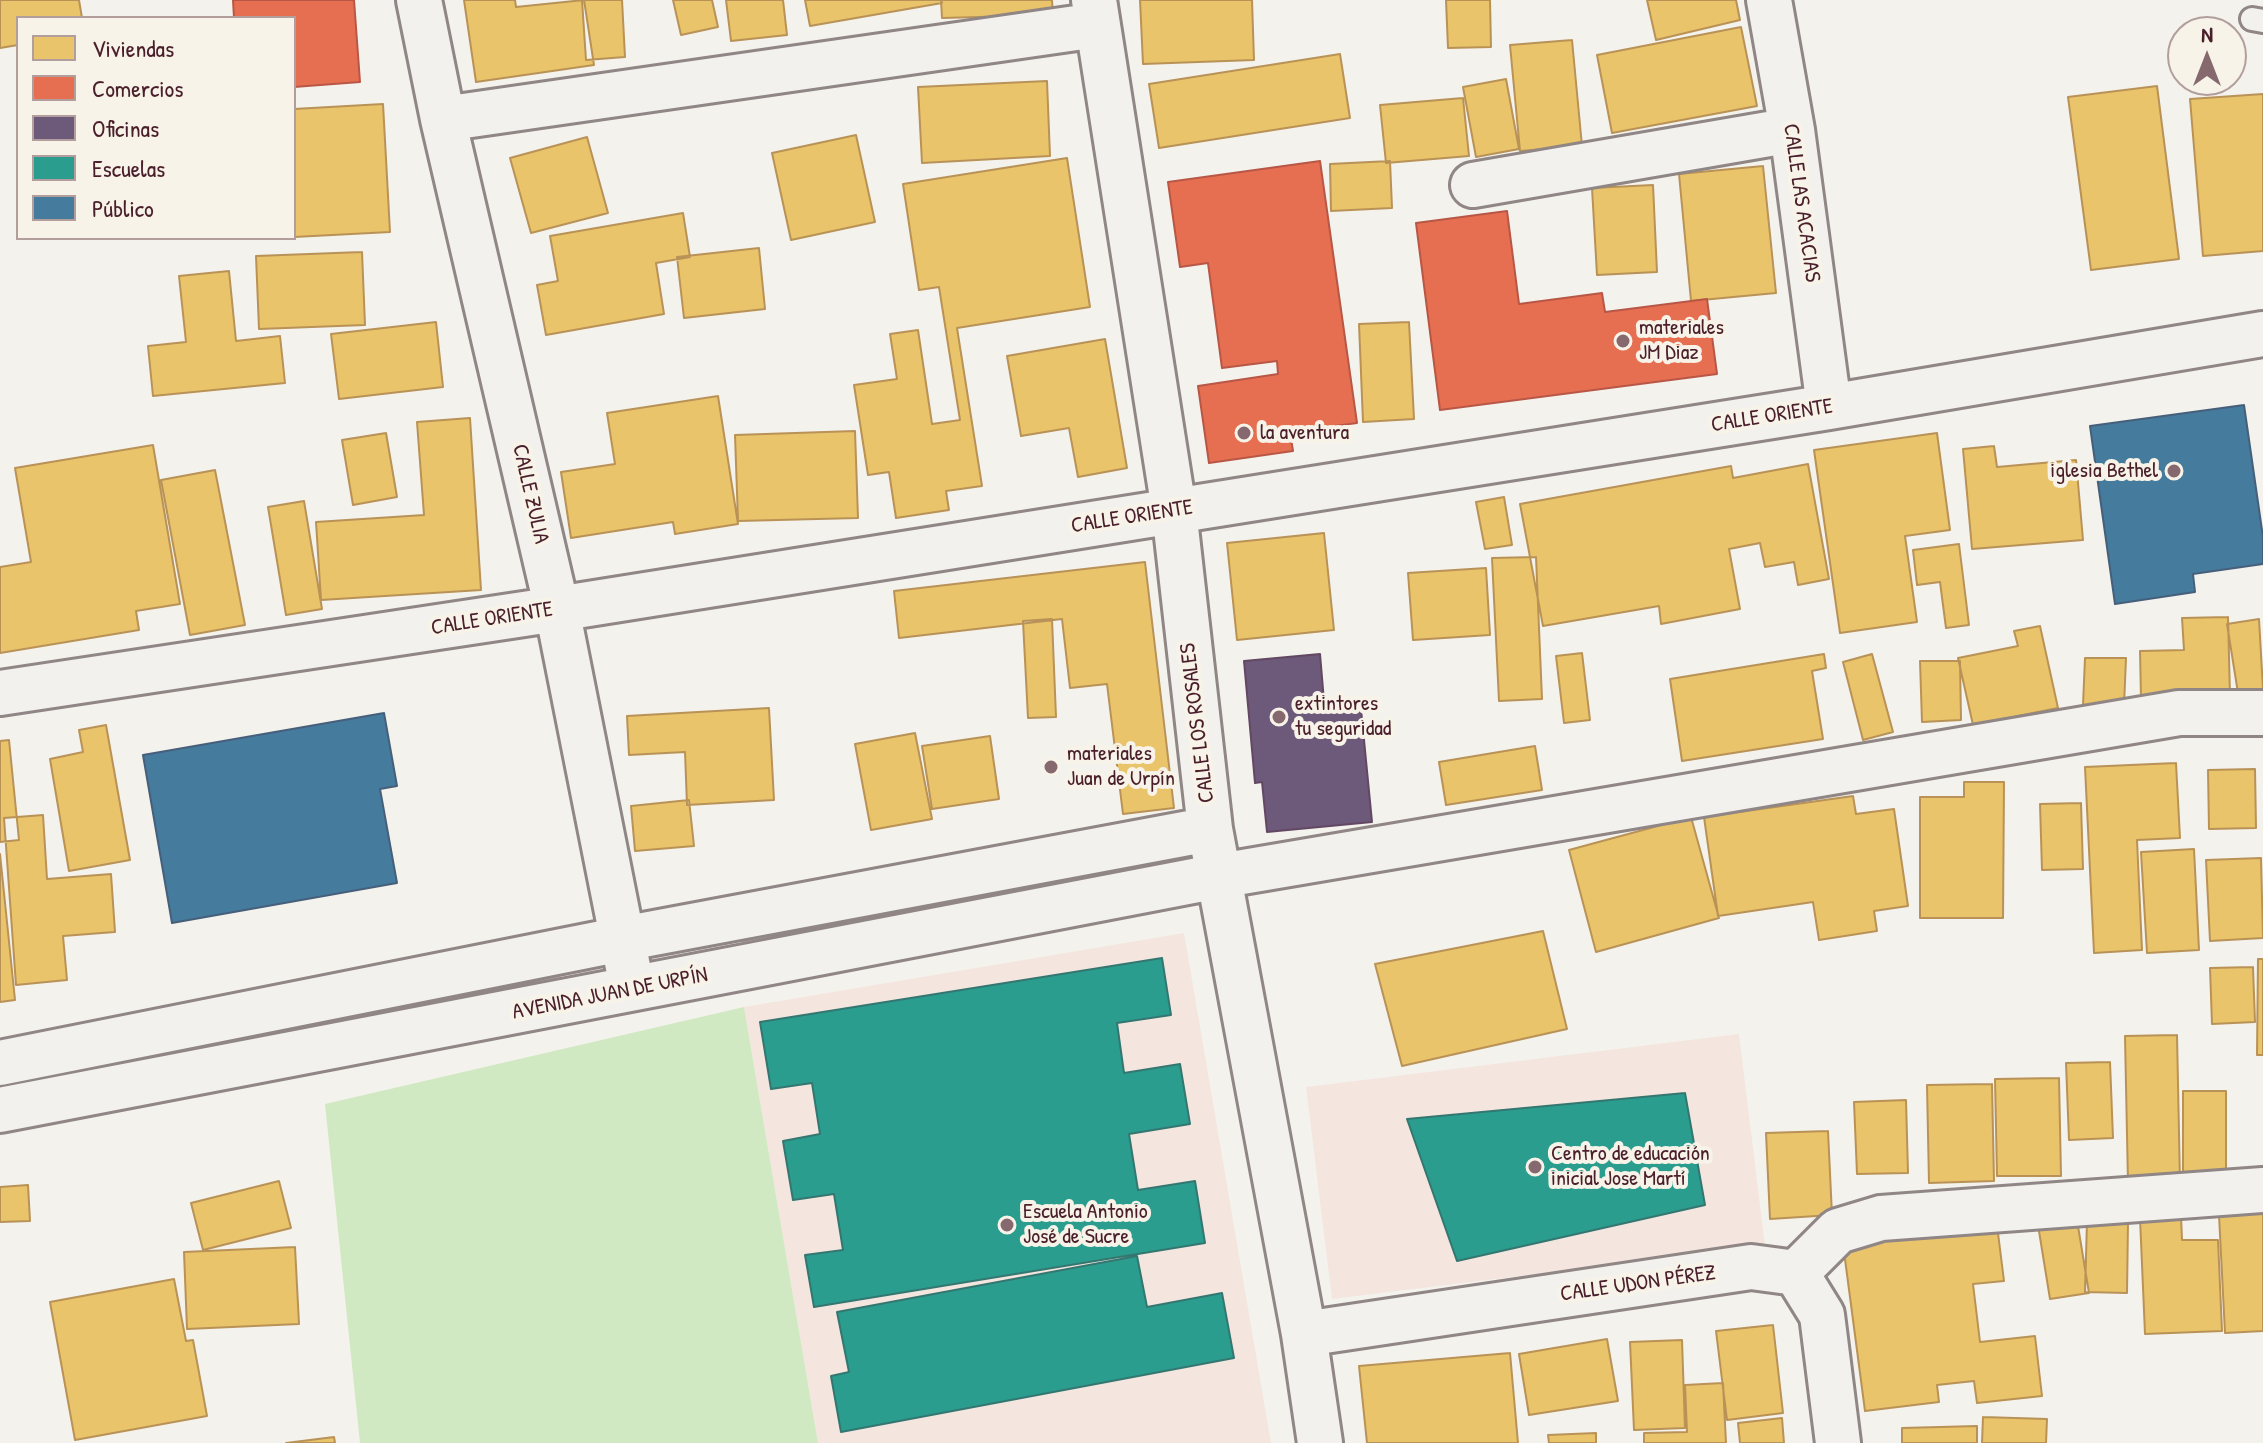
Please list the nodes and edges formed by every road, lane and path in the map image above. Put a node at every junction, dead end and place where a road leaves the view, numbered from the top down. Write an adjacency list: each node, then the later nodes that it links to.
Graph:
1 (419, 0): 4 (street, CALLE ZULIA)
2 (1769, 0): 5 (street, CALLE LAS ACACIAS)
3 (1095, 13): 4 (street); 9 (street, CALLE LOS ROSALES)
4 (443, 119): 10 (street, CALLE ZULIA)
5 (1792, 130): 6 (street); 8 (street, CALLE LAS ACACIAS)
6 (1473, 185)
7 (2263, 334): 8 (street, CALLE ORIENTE)
8 (1829, 407): 9 (street, CALLE ORIENTE)
9 (1174, 510): 10 (street, CALLE ORIENTE); 13 (street, CALLE LOS ROSALES)
10 (557, 609): 11 (street, CALLE ORIENTE); 15 (street, CALLE ZULIA)
11 (0, 693)
12 (2263, 713): 14 (street, AVENIDA JUAN DE URPÍN)
13 (1210, 829): 14 (street, CALLE LOS ROSALES); 15 (street)
14 (1219, 876): 16 (street, AVENIDA JUAN DE URPÍN); 21 (street, CALLE LOS ROSALES)
15 (622, 939): 16 (street, CALLE ZULIA); 17 (street)
16 (632, 990): 18 (street, AVENIDA JUAN DE URPÍN)
17 (0, 1063)
18 (0, 1110)
19 (2263, 1190): 20 (street)
20 (1796, 1273): 21 (street, CALLE UDON PÉREZ); 23 (street)
21 (1304, 1334): 22 (street, CALLE LOS ROSALES)
22 (1320, 1443)
23 (1838, 1443)

